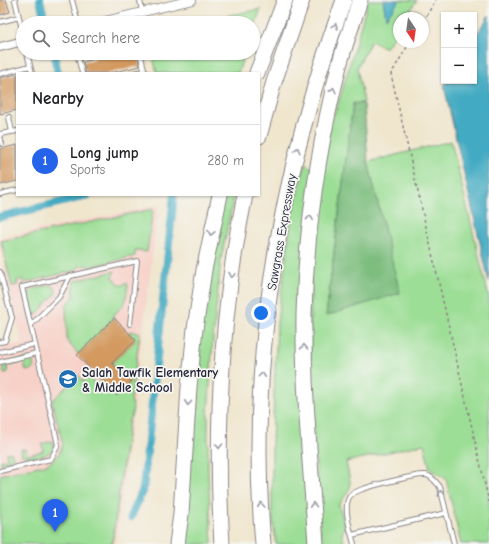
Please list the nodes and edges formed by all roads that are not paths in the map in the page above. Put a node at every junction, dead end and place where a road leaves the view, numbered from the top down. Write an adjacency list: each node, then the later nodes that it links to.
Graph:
1 (15, 0): 10 (lane)
2 (72, 0): 11 (lane)
3 (140, 0): 9 (lane)
4 (192, 0): 9 (street)
5 (285, 0): 24 (highway)
6 (302, 0): 29 (highway)
7 (344, 0): 50 (highway, Sawgrass Expressway, one-way to 7)
8 (360, 0): 51 (highway, one-way to 8)
9 (143, 12): 12 (street)
10 (19, 16)
11 (76, 16)
12 (137, 16)
13 (16, 19): 14 (lane)
14 (0, 22)
15 (16, 43): 16 (street)
16 (0, 47)
17 (29, 60): 20 (lane)
18 (79, 60): 22 (lane)
19 (142, 60): 23 (lane)
20 (30, 66): 21 (lane); 25 (lane)
21 (32, 72)
22 (82, 72)
23 (145, 72)
24 (257, 72)
25 (0, 74)
26 (9, 117): 28 (lane)
27 (16, 130): 28 (lane)
28 (12, 132): 30 (lane)
29 (260, 132)
30 (0, 136): 31 (lane)
31 (2, 144)
32 (16, 190): 33 (lane)
33 (0, 194)
34 (220, 196): 48 (highway, one-way to 48)
35 (245, 196): 49 (highway, one-way to 49)
36 (0, 272): 40 (lane)
37 (70, 276): 38 (lane); 39 (lane); 39 (lane)
38 (130, 324)
39 (31, 325): 41 (lane)
40 (2, 342)
41 (35, 344): 42 (lane); 43 (lane)
42 (0, 352)
43 (37, 353): 44 (lane); 45 (lane)
44 (0, 362)
45 (0, 471)
46 (446, 514): 47 (lane); 47 (lane, one-way to 47); 53 (lane)
47 (352, 535): 52 (lane)
48 (177, 544)
49 (222, 544)
50 (263, 544)
51 (316, 544)
52 (354, 544)
53 (454, 544)

